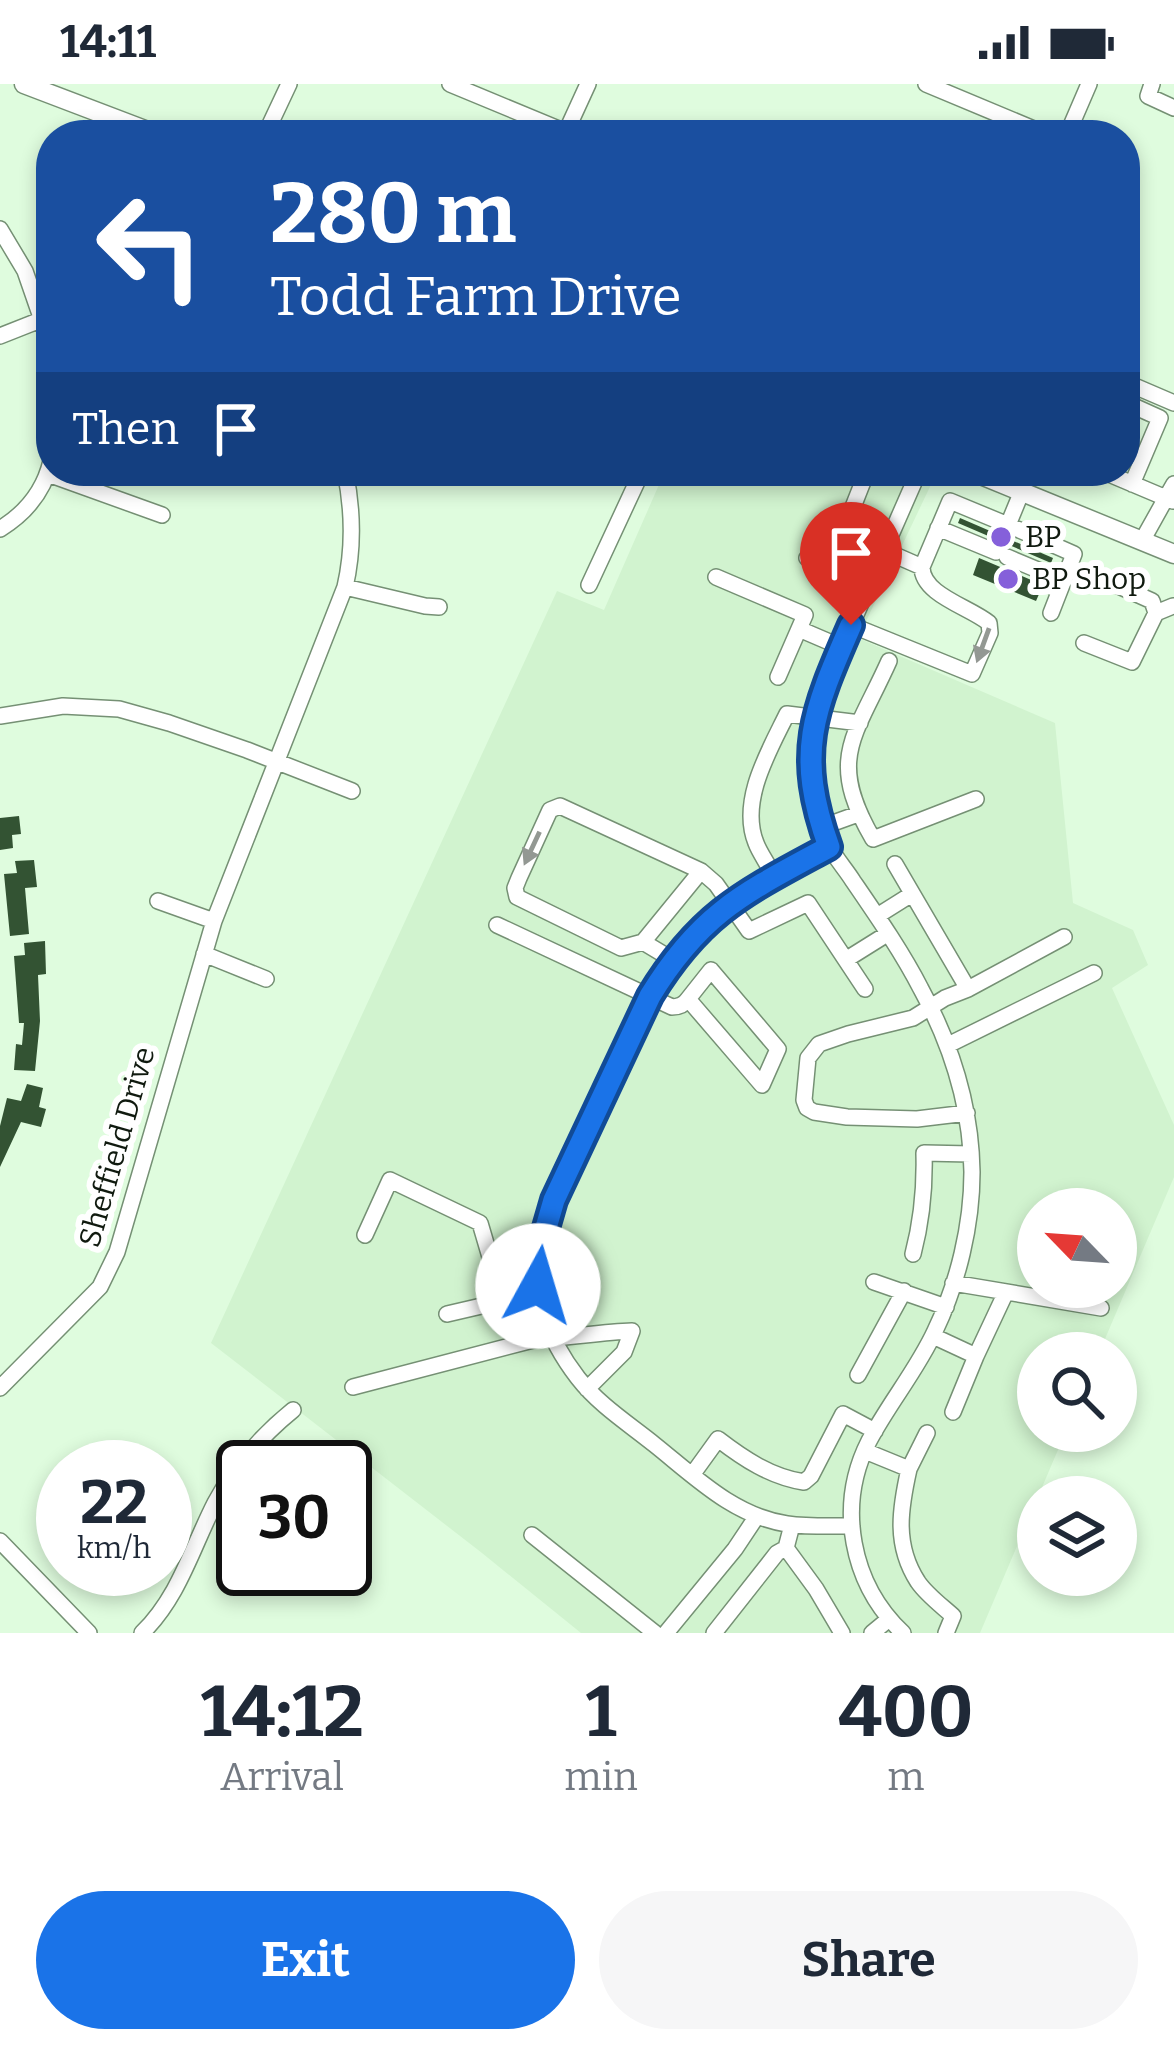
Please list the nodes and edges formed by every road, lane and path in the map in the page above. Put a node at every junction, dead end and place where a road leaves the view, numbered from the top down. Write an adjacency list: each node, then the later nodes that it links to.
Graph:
1 (24, 84): 9 (main road)
2 (289, 84): 10 (street)
3 (450, 84): 11 (street)
4 (588, 84): 12 (street)
5 (926, 84): 13 (street)
6 (1089, 84): 14 (street)
7 (1152, 84): 8 (street)
8 (1174, 108)
9 (121, 120)
10 (272, 120)
11 (536, 120)
12 (574, 120)
13 (1012, 120)
14 (1073, 120)
15 (0, 229): 16 (street)
16 (36, 293)
17 (36, 321): 18 (street)
18 (0, 336)
19 (1140, 388): 20 (street)
20 (1174, 403)
21 (1140, 409): 22 (street)
22 (1140, 465)
23 (40, 486): 36 (street)
24 (95, 486): 33 (street)
25 (347, 486): 48 (street, Sheffield Drive)
26 (635, 486): 46 (street)
27 (861, 486): 42 (street)
28 (912, 486): 38 (street)
29 (1011, 486): 34 (street)
30 (1020, 486): 37 (main road)
31 (1140, 486): 32 (street)
32 (1171, 494): 37 (street)
33 (162, 514)
34 (1008, 526): 35 (street); 45 (street)
35 (938, 528): 41 (street); 45 (street)
36 (0, 529)
37 (1142, 541): 39 (main road)
38 (884, 550): 41 (street); 47 (street)
39 (1174, 554)
40 (807, 558): 42 (street)
41 (922, 567): 53 (street, one-way to 53)
42 (829, 568): 47 (street)
43 (716, 577): 54 (street)
44 (1103, 579): 52 (street)
45 (1064, 581): 51 (street)
46 (590, 585)
47 (868, 585): 53 (street)
48 (345, 587): 50 (street); 62 (street, Sheffield Drive)
49 (1174, 605): 52 (street)
50 (439, 607)
51 (1052, 613)
52 (1156, 613): 55 (street)
53 (851, 625): 56 (street)
54 (799, 628): 56 (street); 58 (street)
55 (1084, 643)
56 (841, 647): 60 (street)
57 (889, 661): 61 (street)
58 (778, 677)
59 (0, 716): 62 (street)
60 (814, 716): 61 (street); 66 (street); 70 (street)
61 (860, 723): 65 (street)
62 (278, 761): 63 (street); 75 (street, Sheffield Drive)
63 (352, 791)
64 (976, 799): 65 (street)
65 (858, 814): 66 (street)
66 (822, 827): 67 (street)
67 (829, 847): 70 (street); 74 (street)
68 (895, 864): 71 (street)
69 (701, 871): 73 (street); 79 (street); 79 (street, one-way to 79)
70 (774, 877): 73 (street)
71 (912, 894): 74 (street); 86 (street)
72 (158, 902): 75 (street)
73 (729, 904): 81 (street); 82 (street)
74 (877, 916): 77 (street)
75 (214, 921): 80 (street, Sheffield Drive)
76 (497, 925): 87 (street)
77 (887, 934): 81 (street); 89 (street)
78 (1064, 937): 86 (street)
79 (643, 942): 82 (street)
80 (204, 954): 84 (street); 109 (street, Sheffield Drive)
81 (847, 959): 85 (street)
82 (674, 960): 87 (street)
83 (1094, 973): 90 (street)
84 (266, 979)
85 (865, 988)
86 (968, 989): 89 (street)
87 (650, 996): 88 (street); 100 (street)
88 (688, 999): 88 (street)
89 (930, 1007): 90 (street); 91 (street)
90 (947, 1045): 91 (street)
91 (968, 1113): 92 (street)
92 (971, 1154): 94 (street); 96 (street)
93 (364, 1235): 101 (street)
94 (913, 1254)
95 (874, 1282): 97 (street)
96 (953, 1283): 98 (street); 102 (street)
97 (904, 1292): 102 (street); 107 (street)
98 (1006, 1292): 99 (street); 106 (street)
99 (1017, 1294)
100 (540, 1297): 101 (street); 105 (street)
101 (503, 1301): 103 (street)
102 (946, 1307): 104 (street)
103 (447, 1314)
104 (933, 1336): 106 (street); 113 (street)
105 (554, 1339): 108 (street); 110 (street); 110 (street)
106 (976, 1356): 112 (street)
107 (858, 1375)
108 (352, 1387)
109 (0, 1388)
110 (587, 1389): 118 (street)
111 (292, 1410): 115 (street)
112 (953, 1412)
113 (874, 1431): 116 (street); 118 (street)
114 (927, 1433): 117 (street)
115 (263, 1440)
116 (865, 1450): 117 (street); 122 (street)
117 (909, 1469): 137 (street)
118 (692, 1474): 120 (street)
119 (216, 1501): 130 (street)
120 (757, 1516): 121 (street); 132 (street)
121 (792, 1525): 122 (street); 125 (street)
122 (852, 1526): 128 (street)
123 (532, 1535): 131 (street)
124 (0, 1541): 126 (street)
125 (786, 1548): 133 (street); 134 (street)
126 (16, 1557): 127 (street); 129 (street)
127 (0, 1571)
128 (889, 1619): 135 (street); 136 (street)
129 (89, 1633)
130 (142, 1633)
131 (655, 1633)
132 (667, 1633)
133 (714, 1633)
134 (842, 1633)
135 (872, 1633)
136 (903, 1633)
137 (946, 1633)

